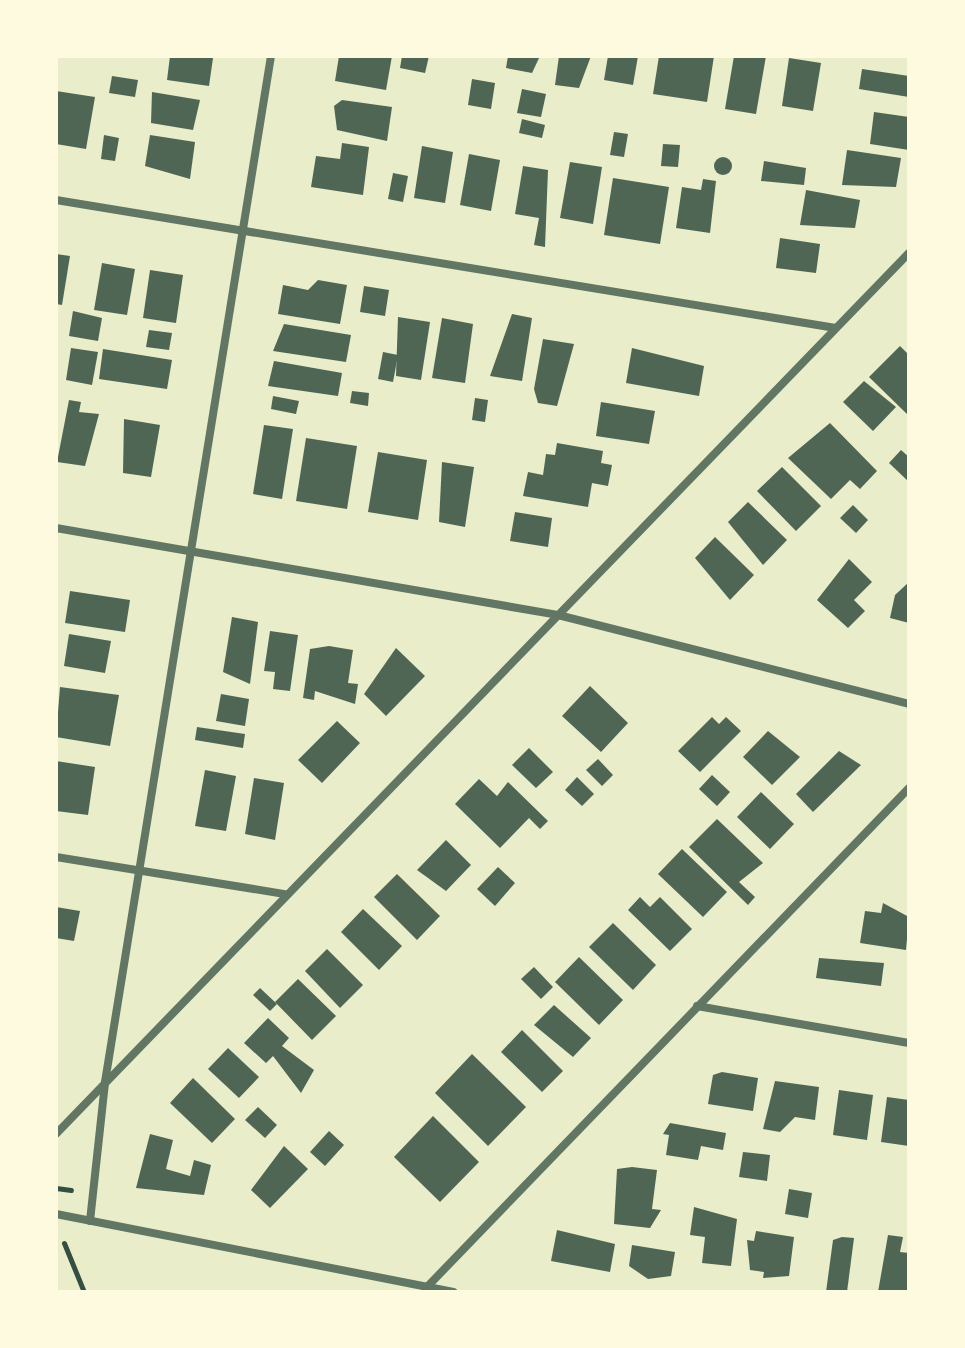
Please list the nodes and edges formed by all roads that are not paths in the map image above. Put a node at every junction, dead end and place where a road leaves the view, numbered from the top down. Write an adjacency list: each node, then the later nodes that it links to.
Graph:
1 (271, 56): 3 (street)
2 (56, 200): 3 (street)
3 (243, 231): 5 (street); 7 (street)
4 (909, 253): 5 (street)
5 (836, 328): 8 (street)
6 (56, 528): 7 (street)
7 (192, 550): 8 (street); 12 (street)
8 (558, 615): 9 (street); 13 (street)
9 (909, 704)
10 (909, 788): 14 (street)
11 (56, 857): 12 (street)
12 (140, 871): 13 (street); 16 (street)
13 (285, 894): 16 (street)
14 (697, 1006): 15 (street); 20 (street)
15 (909, 1043)
16 (105, 1082): 17 (street); 19 (street)
17 (56, 1134)
18 (56, 1214): 19 (street)
19 (90, 1221): 20 (street)
20 (426, 1288): 21 (street)
21 (453, 1292)

